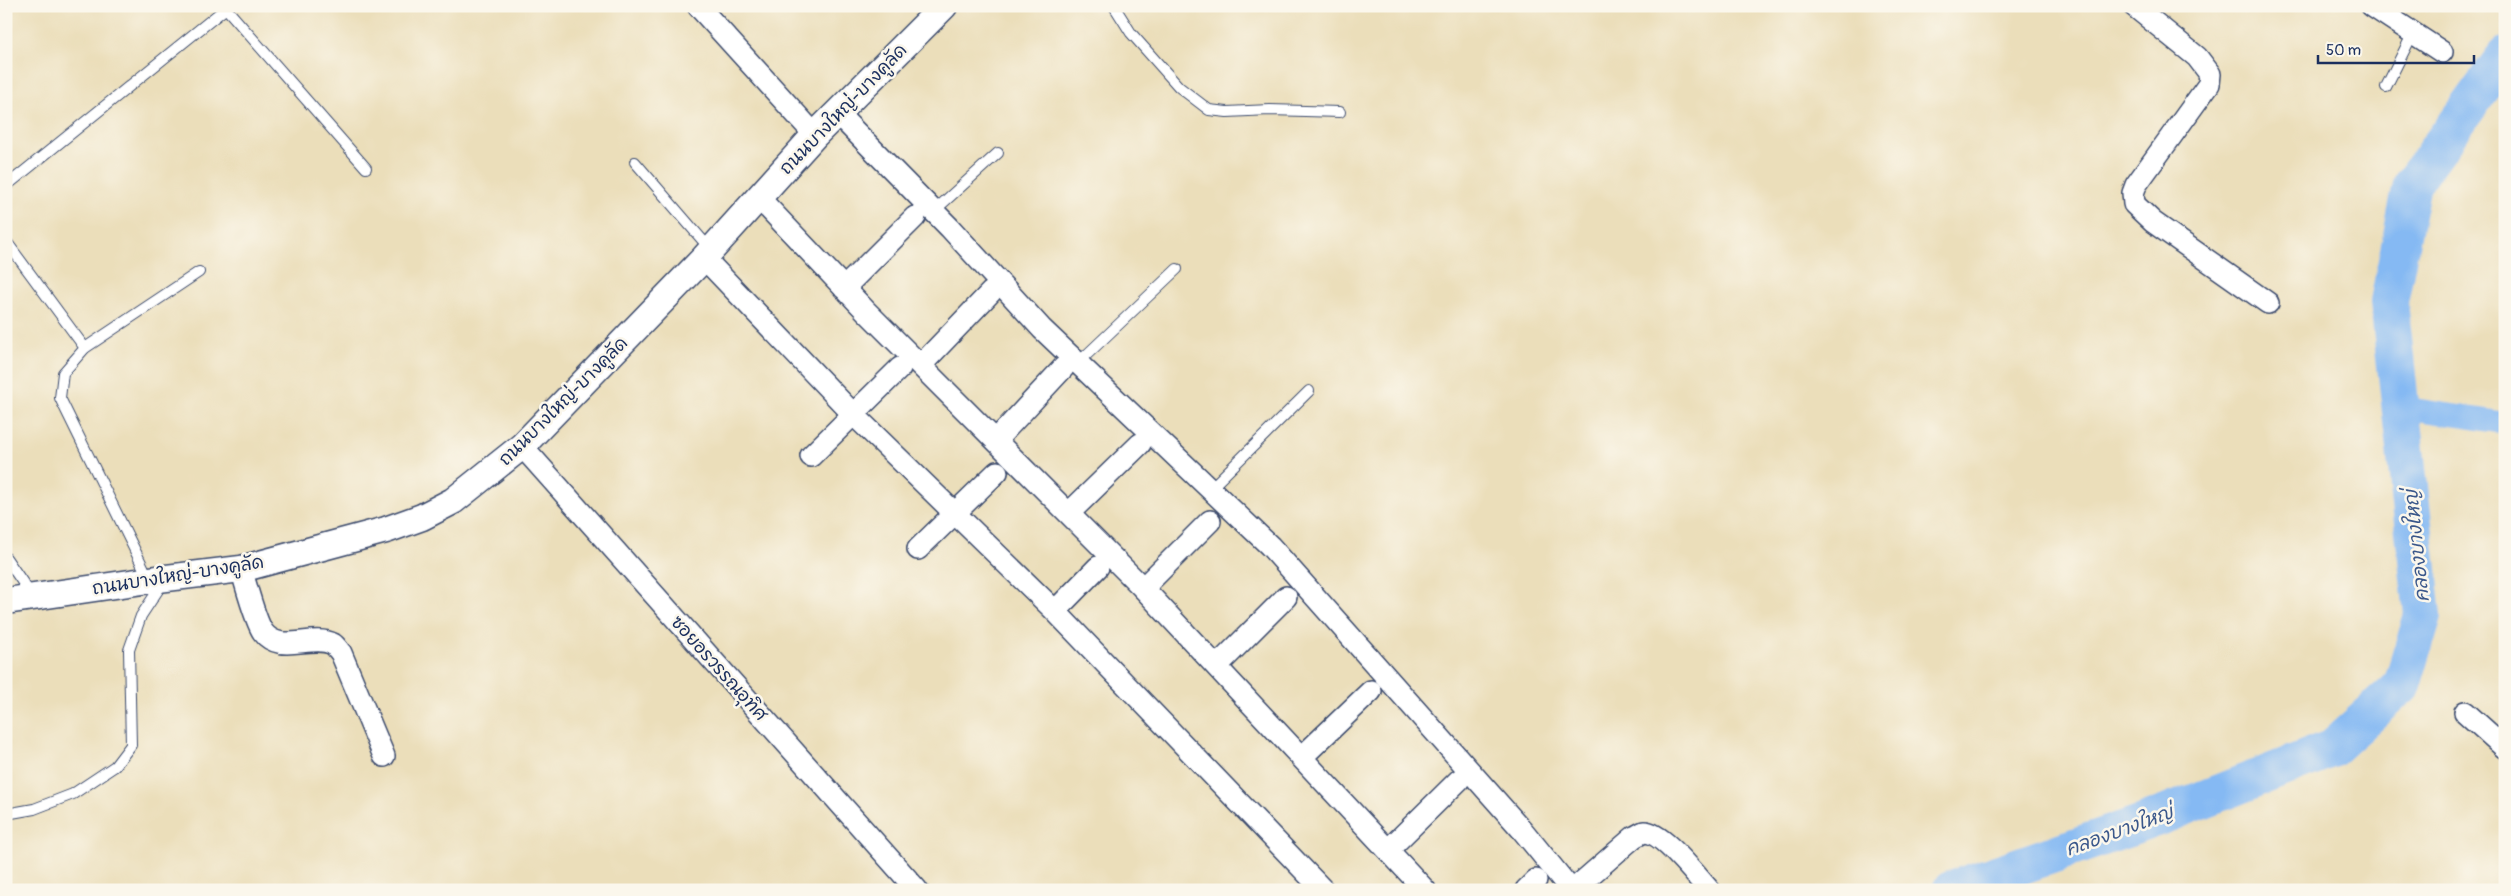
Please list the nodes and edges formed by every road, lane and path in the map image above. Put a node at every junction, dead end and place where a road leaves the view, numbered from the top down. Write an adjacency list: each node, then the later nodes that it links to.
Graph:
1 (698, 6): 12 (street)
2 (944, 6): 11 (street, ถนนบางใหญ่-บางคูลัด)
3 (1114, 6): 10 (lane)
4 (2134, 6): 25 (street)
5 (2372, 6): 7 (street)
6 (225, 7): 15 (lane); 16 (lane)
7 (2413, 33): 8 (street); 9 (lane)
8 (2442, 52)
9 (2386, 87)
10 (1340, 112)
11 (837, 113): 12 (street, ถนนบางใหญ่-บางคูลัด); 18 (street)
12 (815, 135): 17 (street, ถนนบางใหญ่-บางคูลัด)
13 (998, 153): 18 (lane)
14 (635, 162): 20 (lane)
15 (366, 168)
16 (6, 186)
17 (758, 198): 20 (street, ถนนบางใหญ่-บางคูลัด); 23 (street)
18 (924, 214): 23 (street); 28 (street)
19 (6, 241): 26 (lane)
20 (708, 254): 31 (street); 34 (street, ถนนบางใหญ่-บางคูลัด)
21 (1177, 269): 28 (lane)
22 (198, 272): 26 (lane)
23 (844, 288): 27 (street)
24 (991, 292): 27 (street)
25 (2268, 303)
26 (85, 348): 45 (lane)
27 (921, 365): 32 (street)
28 (1071, 365): 32 (street); 37 (street)
29 (900, 368): 31 (street)
30 (1309, 390): 37 (lane)
31 (852, 413): 35 (street); 38 (street)
32 (996, 440): 39 (street)
33 (1140, 444): 39 (street)
34 (522, 446): 44 (street, ถนนบางใหญ่-บางคูลัด); 60 (street, ซอยอรวรรณอุทิศ)
35 (811, 456)
36 (998, 472): 38 (street)
37 (1210, 490): 63 (street)
38 (954, 513): 41 (street); 50 (street)
39 (1070, 513): 46 (street)
40 (1210, 521): 46 (street)
41 (918, 549)
42 (6, 558): 47 (lane)
43 (1098, 567): 50 (street)
44 (242, 569): 45 (street, ถนนบางใหญ่-บางคูลัด); 55 (street)
45 (158, 579): 47 (street, ถนนบางใหญ่-บางคูลัด); 58 (lane)
46 (1143, 588): 51 (street)
47 (33, 597): 49 (street, ถนนบางใหญ่-บางคูลัด)
48 (1286, 597): 51 (street)
49 (6, 601)
50 (1056, 611): 61 (street)
51 (1217, 666): 56 (street)
52 (1371, 691): 56 (street)
53 (2465, 712): 54 (street)
54 (2505, 748)
55 (384, 756)
56 (1302, 757): 59 (street)
57 (1459, 780): 59 (street)
58 (6, 814)
59 (1389, 849): 62 (street)
60 (917, 890)
61 (1323, 890)
62 (1425, 890)
63 (1572, 890): 64 (street)
64 (1709, 890)

